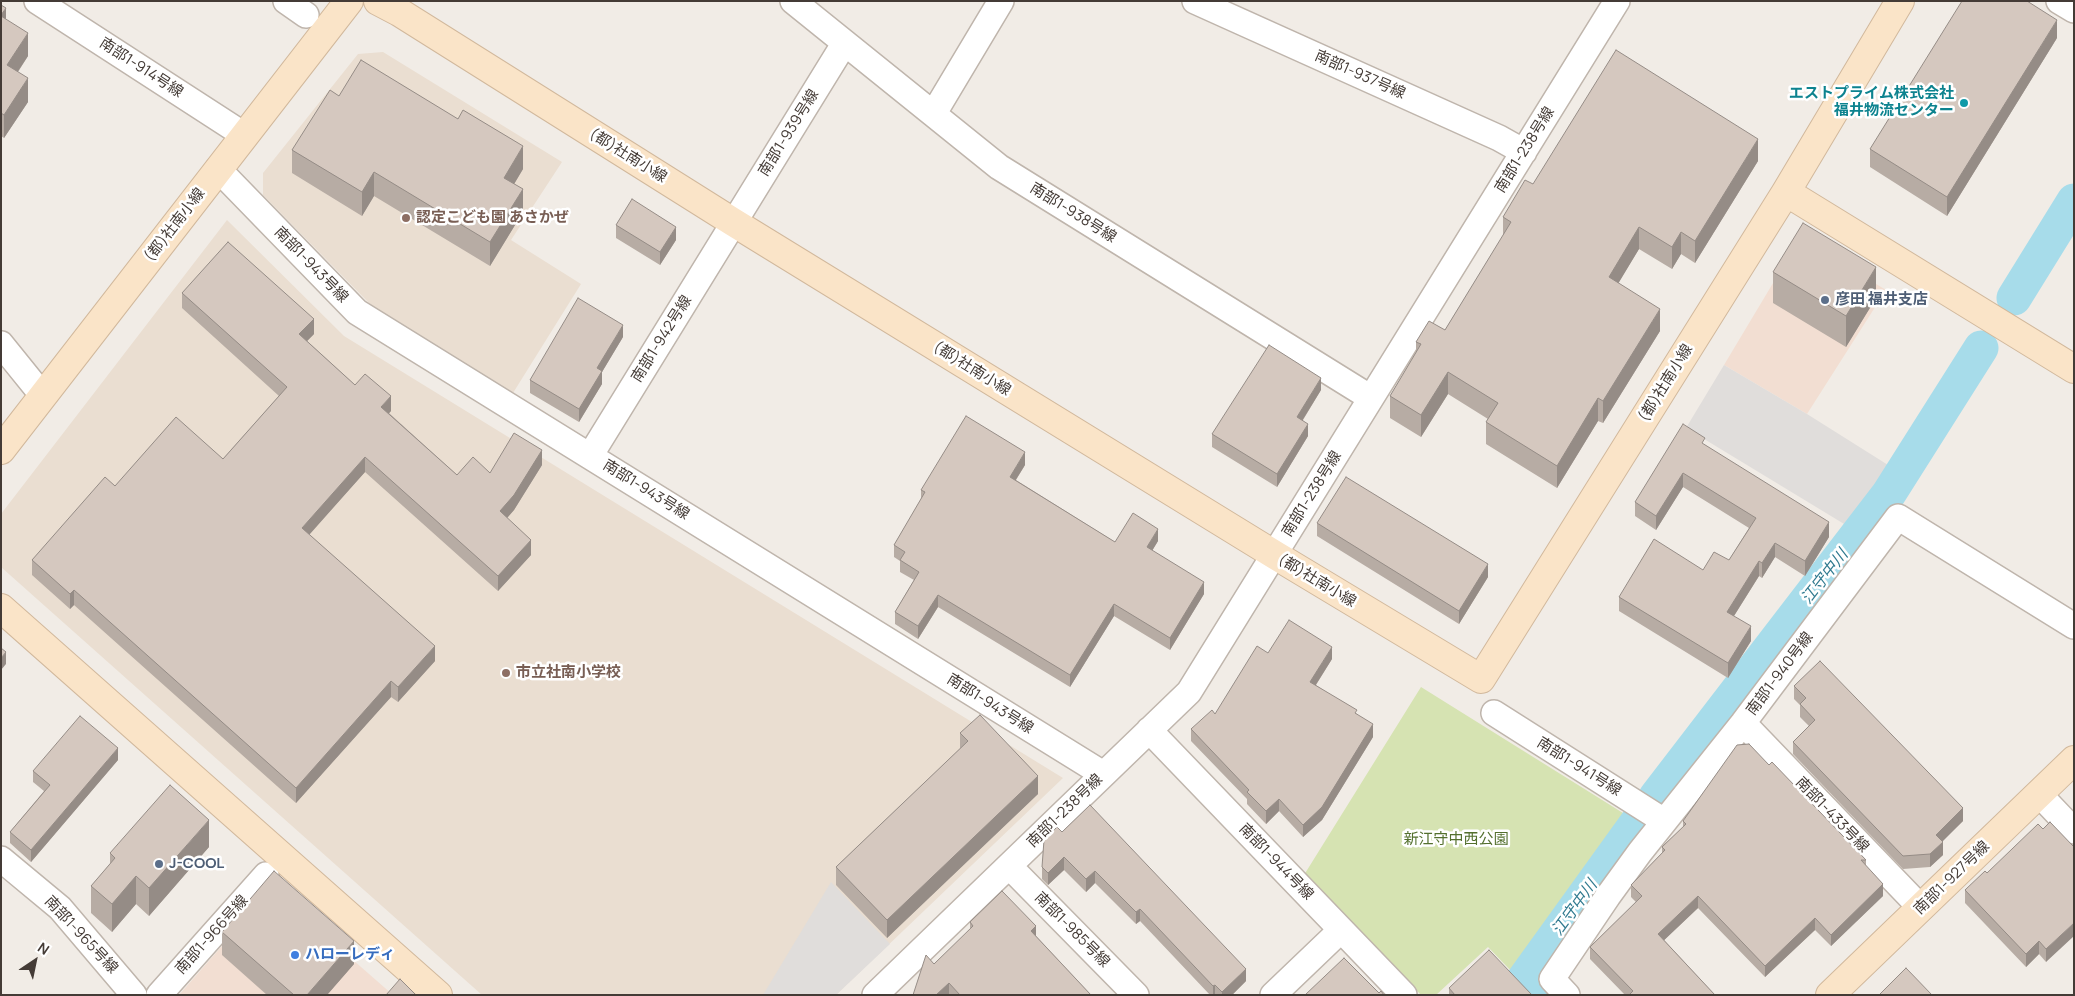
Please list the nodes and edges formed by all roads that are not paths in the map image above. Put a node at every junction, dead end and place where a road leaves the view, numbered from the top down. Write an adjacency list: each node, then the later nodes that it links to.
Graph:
1 (37, 1): 15 (street, 南部1-914号線)
2 (286, 1): 12 (street)
3 (349, 1): 15 (street, (都)社南小線)
4 (378, 1): 19 (street, (都)社南小線)
5 (793, 1): 13 (street, 南部1-938号線)
6 (1001, 1): 14 (street)
7 (1195, 1): 16 (street, 南部1-937号線)
8 (1617, 1): 16 (street, 南部1-238号線)
9 (1900, 1): 18 (street)
10 (2059, 1): 11 (street)
11 (2074, 10)
12 (306, 15)
13 (844, 44): 14 (street, 南部1-938号線); 19 (street, 南部1-939号線)
14 (934, 113): 23 (street, 南部1-938号線)
15 (244, 135): 17 (street, (都)社南小線)
16 (1524, 152): 23 (street, 南部1-238号線)
17 (218, 170): 22 (street, (都)社南小線); 25 (street, 南部1-943号線)
18 (1786, 192): 21 (street); 26 (street, (都)社南小線)
19 (733, 222): 25 (street, 南部1-942号線); 26 (street, (都)社南小線)
20 (1, 344): 22 (street)
21 (2074, 369)
22 (43, 396): 24 (street, (都)社南小線)
23 (1371, 398): 26 (street, 南部1-238号線)
24 (1, 450)
25 (590, 456): 33 (street, 南部1-943号線)
26 (1275, 555): 31 (street, 南部1-238号線)
27 (1, 608): 45 (street)
28 (2074, 626): 30 (street, 南部1-940号線)
29 (1494, 713): 35 (street, 南部1-941号線)
30 (1743, 723): 35 (street, 南部1-940号線); 40 (street, 南部1-433号線)
31 (1149, 730): 33 (street, 南部1-238号線); 41 (street, 南部1-944号線)
32 (2074, 760): 34 (street, 南部1-927号線)
33 (1103, 774): 38 (street, 南部1-238号線)
34 (2039, 794): 36 (street); 40 (street, 南部1-927号線)
35 (1664, 821): 49 (street, 南部1-940号線)
36 (2074, 831)
37 (1, 859): 43 (street, 南部1-965号線)
38 (1009, 866): 42 (street, 南部1-238号線); 46 (street, 南部1-985号線)
39 (266, 875): 44 (street, 南部1-966号線)
40 (1920, 908): 50 (street, 南部1-927号線)
41 (1341, 930): 47 (street); 48 (street, 南部1-944号線)
42 (885, 991)
43 (134, 995)
44 (158, 995)
45 (438, 995)
46 (1136, 995)
47 (1273, 995)
48 (1404, 995)
49 (1567, 995)
50 (1830, 995)

